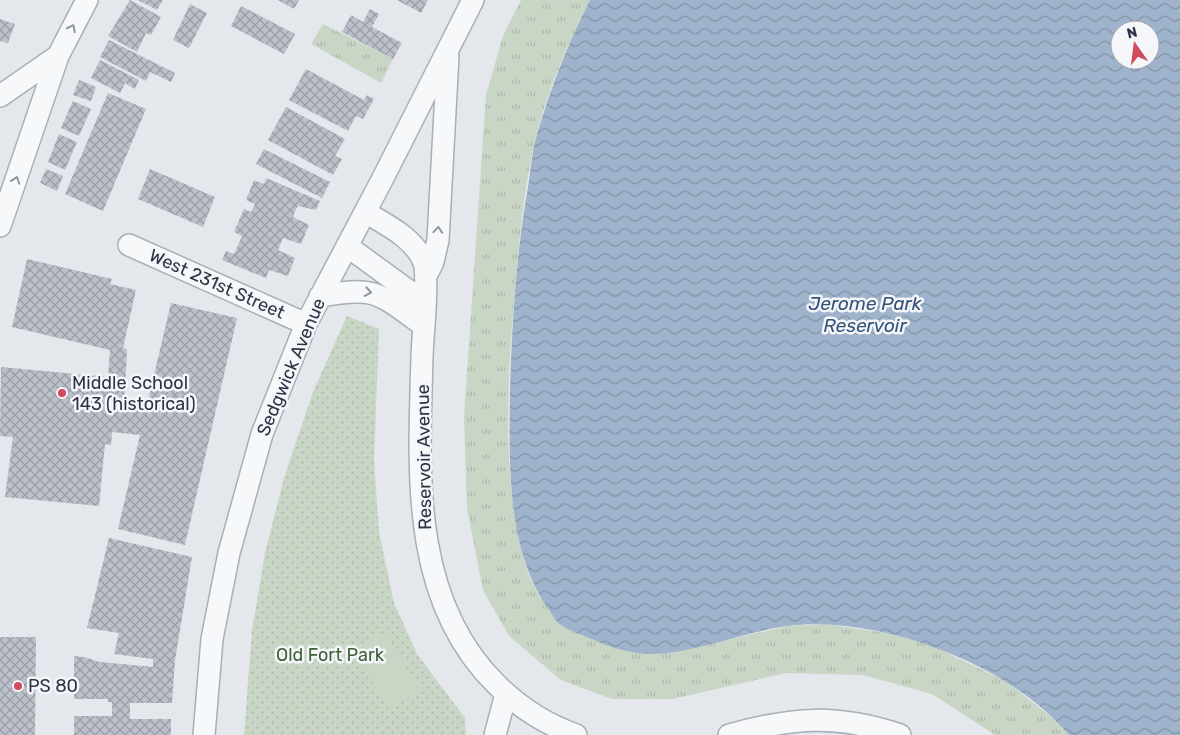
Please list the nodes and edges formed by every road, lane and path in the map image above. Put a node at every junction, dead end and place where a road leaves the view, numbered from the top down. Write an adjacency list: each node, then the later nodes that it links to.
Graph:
1 (87, 0): 4 (street, one-way to 1)
2 (473, 0): 3 (street, Sedgwick Avenue)
3 (448, 51): 6 (street, Sedgwick Avenue); 10 (street, Reservoir Avenue, one-way to 3)
4 (58, 56): 5 (street); 7 (street, one-way to 4)
5 (0, 96)
6 (365, 212): 9 (street, Sedgwick Avenue); 10 (street, Reservoir Avenue)
7 (0, 226)
8 (129, 245): 13 (street, West 231st Street)
9 (347, 246): 11 (street, Sedgwick Avenue); 12 (street)
10 (426, 276): 12 (street, Reservoir Avenue)
11 (320, 296): 13 (street, Sedgwick Avenue); 14 (street, one-way to 14)
12 (424, 302): 14 (street, Reservoir Avenue)
13 (306, 324): 16 (street, Sedgwick Avenue)
14 (423, 325): 15 (street, Reservoir Avenue)
15 (506, 694): 17 (street); 18 (street, Reservoir Avenue)
16 (204, 735)
17 (495, 735)
18 (576, 735)
19 (730, 735): 20 (street)
20 (900, 735)

